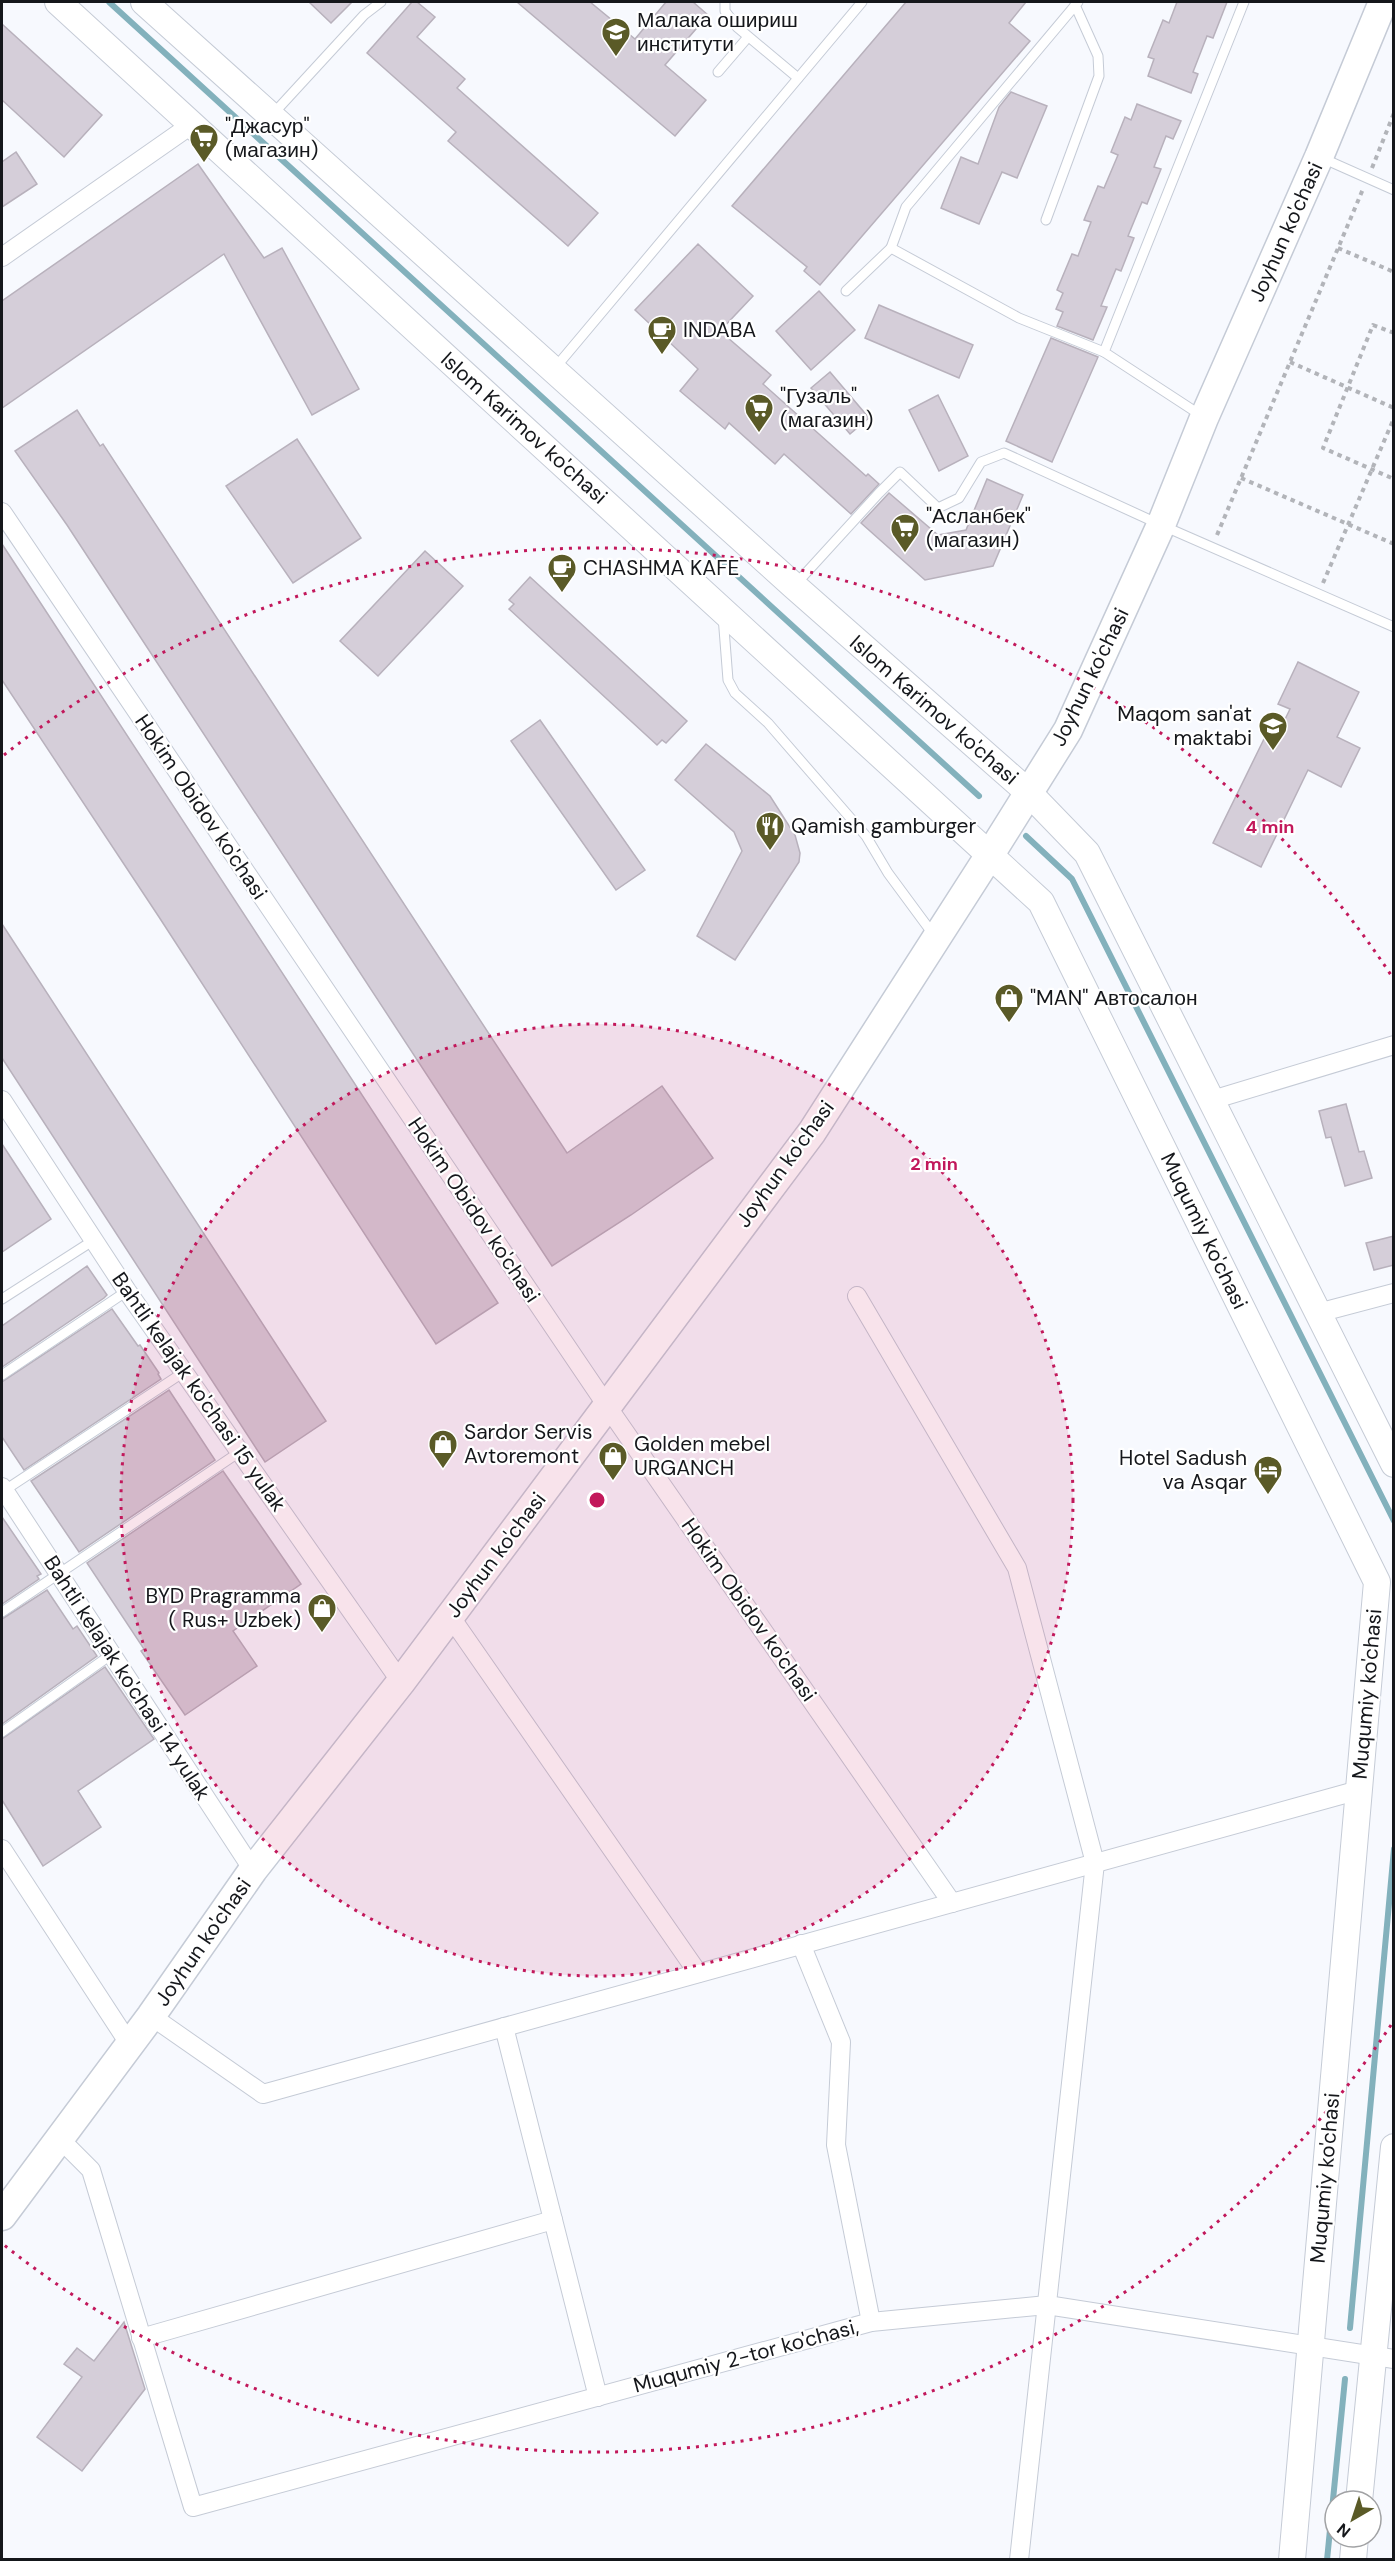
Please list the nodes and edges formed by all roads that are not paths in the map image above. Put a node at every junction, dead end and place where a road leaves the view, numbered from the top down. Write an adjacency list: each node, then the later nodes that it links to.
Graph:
1 (58, 2): 13 (main road, Islom Karimov ko'chasi)
2 (144, 2): 12 (main road, Islom Karimov ko'chasi)
3 (381, 2): 12 (lane)
4 (725, 2): 9 (lane)
5 (862, 2): 11 (lane)
6 (1244, 2): 20 (lane)
7 (1383, 2): 14 (main road, Joyhun ko'chasi)
8 (1077, 3): 16 (lane); 17 (lane)
9 (748, 37): 10 (lane); 11 (lane)
10 (718, 72)
11 (798, 78): 21 (lane)
12 (272, 116): 21 (main road, Islom Karimov ko'chasi)
13 (191, 125): 18 (street); 26 (main road, Islom Karimov ko'chasi)
14 (1319, 157): 15 (lane); 22 (main road, Joyhun ko'chasi)
15 (1394, 190)
16 (1046, 220)
17 (891, 248): 19 (lane); 20 (lane)
18 (2, 257)
19 (846, 291)
20 (1104, 352): 22 (lane)
21 (553, 370): 25 (main road, Islom Karimov ko'chasi)
22 (1204, 418): 24 (main road, Joyhun ko'chasi)
23 (2, 512): 42 (street, Hokim Obidov ko'chasi)
24 (1161, 525): 25 (lane); 27 (lane); 28 (main road, Joyhun ko'chasi)
25 (794, 586): 28 (main road, Islom Karimov ko'chasi)
26 (722, 608): 29 (main road, Islom Karimov ko'chasi); 30 (lane)
27 (1394, 627)
28 (1028, 792): 29 (main road, Joyhun ko'chasi); 33 (main road)
29 (991, 854): 30 (main road, Joyhun ko'chasi); 52 (main road, Muqumiy ko'chasi)
30 (936, 938): 42 (main road, Joyhun ko'chasi)
31 (1394, 1045): 33 (street)
32 (2, 1100): 34 (street, Bahtli kelajak ko'chasi 15 yulak)
33 (1212, 1100): 39 (main road)
34 (94, 1240): 35 (street, Bahtli kelajak ko'chasi 15 yulak); 38 (lane)
35 (127, 1291): 40 (street, Bahtli kelajak ko'chasi 15 yulak); 41 (lane)
36 (1394, 1293): 39 (street)
37 (857, 1296): 54 (street)
38 (2, 1299)
39 (1318, 1313): 44 (main road)
40 (184, 1372): 43 (street, Bahtli kelajak ko'chasi 15 yulak); 45 (lane)
41 (2, 1375)
42 (607, 1406): 48 (main road, Joyhun ko'chasi); 56 (street, Hokim Obidov ko'chasi)
43 (241, 1451): 46 (lane); 50 (street, Bahtli kelajak ko'chasi 15 yulak)
44 (1394, 1464)
45 (2, 1489): 46 (street, Bahtli kelajak ko'chasi 14 yulak)
46 (59, 1574): 47 (lane); 49 (street, Bahtli kelajak ko'chasi 14 yulak)
47 (2, 1612)
48 (450, 1616): 50 (main road, Joyhun ko'chasi); 58 (street)
49 (112, 1654): 51 (lane); 55 (street, Bahtli kelajak ko'chasi 14 yulak)
50 (401, 1682): 55 (main road, Joyhun ko'chasi)
51 (2, 1732)
52 (1359, 1790): 54 (street); 69 (main road, Muqumiy ko'chasi)
53 (2, 1849): 61 (street)
54 (1095, 1863): 56 (street); 66 (street)
55 (253, 1870): 59 (main road, Joyhun ko'chasi)
56 (952, 1903): 57 (street)
57 (801, 1944): 58 (street); 67 (street)
58 (698, 1973): 60 (street)
59 (151, 2016): 60 (street); 61 (main road, Joyhun ko'chasi)
60 (504, 2027): 65 (street)
61 (130, 2045): 62 (main road, Joyhun ko'chasi)
62 (60, 2139): 64 (main road, Joyhun ko'chasi); 68 (street)
63 (1394, 2147): 70 (main road)
64 (2, 2216)
65 (553, 2220): 68 (street); 71 (street)
66 (1047, 2305): 67 (street, Muqumiy 2-tor ko'chasi,); 69 (street, Muqumiy 2-tor ko'chasi,); 73 (street)
67 (872, 2322): 71 (street, Muqumiy 2-tor ko'chasi,)
68 (141, 2338): 71 (street, Muqumiy 2-tor ko'chasi,)
69 (1311, 2345): 70 (street, Muqumiy 2-tor ko'chasi,); 74 (main road, Muqumiy ko'chasi)
70 (1383, 2357): 72 (main road)
71 (598, 2397)
72 (1361, 2489)
73 (1019, 2559)
74 (1292, 2559)

